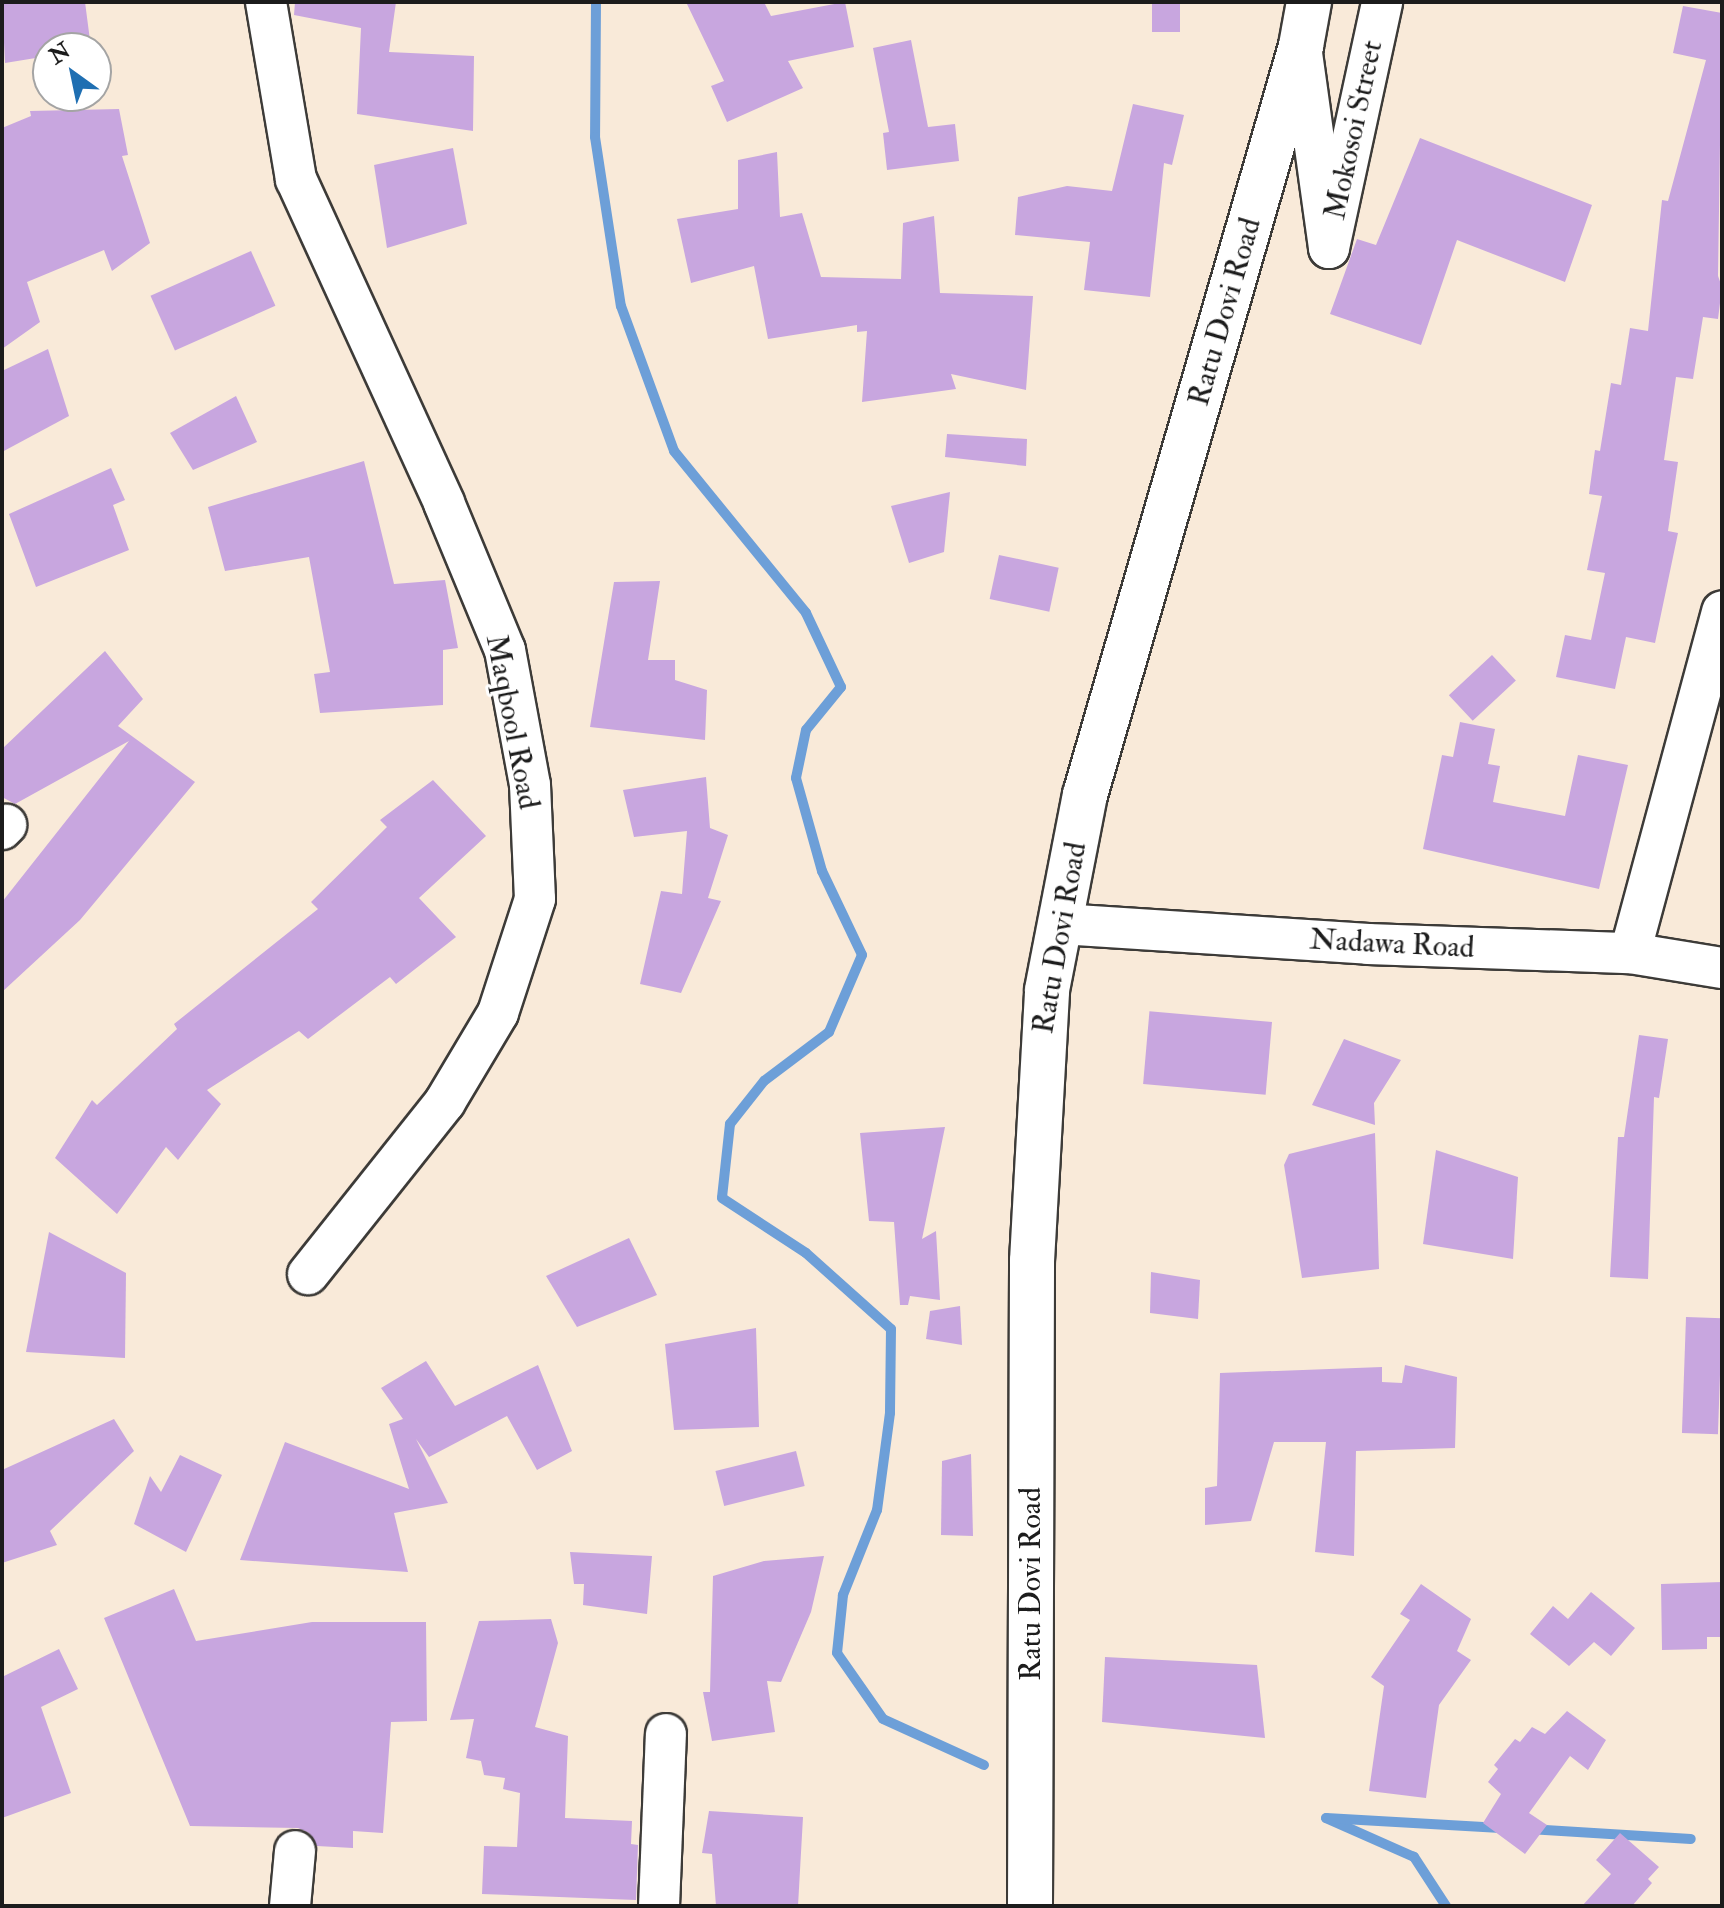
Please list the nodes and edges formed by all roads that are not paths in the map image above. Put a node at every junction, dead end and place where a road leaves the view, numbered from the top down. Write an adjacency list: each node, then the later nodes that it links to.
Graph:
1 (266, 2): 9 (street, Maqbool Road)
2 (1309, 2): 4 (main road, Ratu Dovi Road)
3 (1382, 2): 4 (street, Mokosoi Street)
4 (1301, 46): 6 (main road, Ratu Dovi Road)
5 (1722, 611): 7 (street)
6 (1061, 924): 7 (street, Nadawa Road); 14 (main road, Ratu Dovi Road)
7 (1630, 953): 8 (street, Nadawa Road)
8 (1722, 968)
9 (308, 1274)
10 (666, 1734): 13 (street)
11 (295, 1851): 12 (street)
12 (290, 1906)
13 (659, 1906)
14 (1030, 1906)

